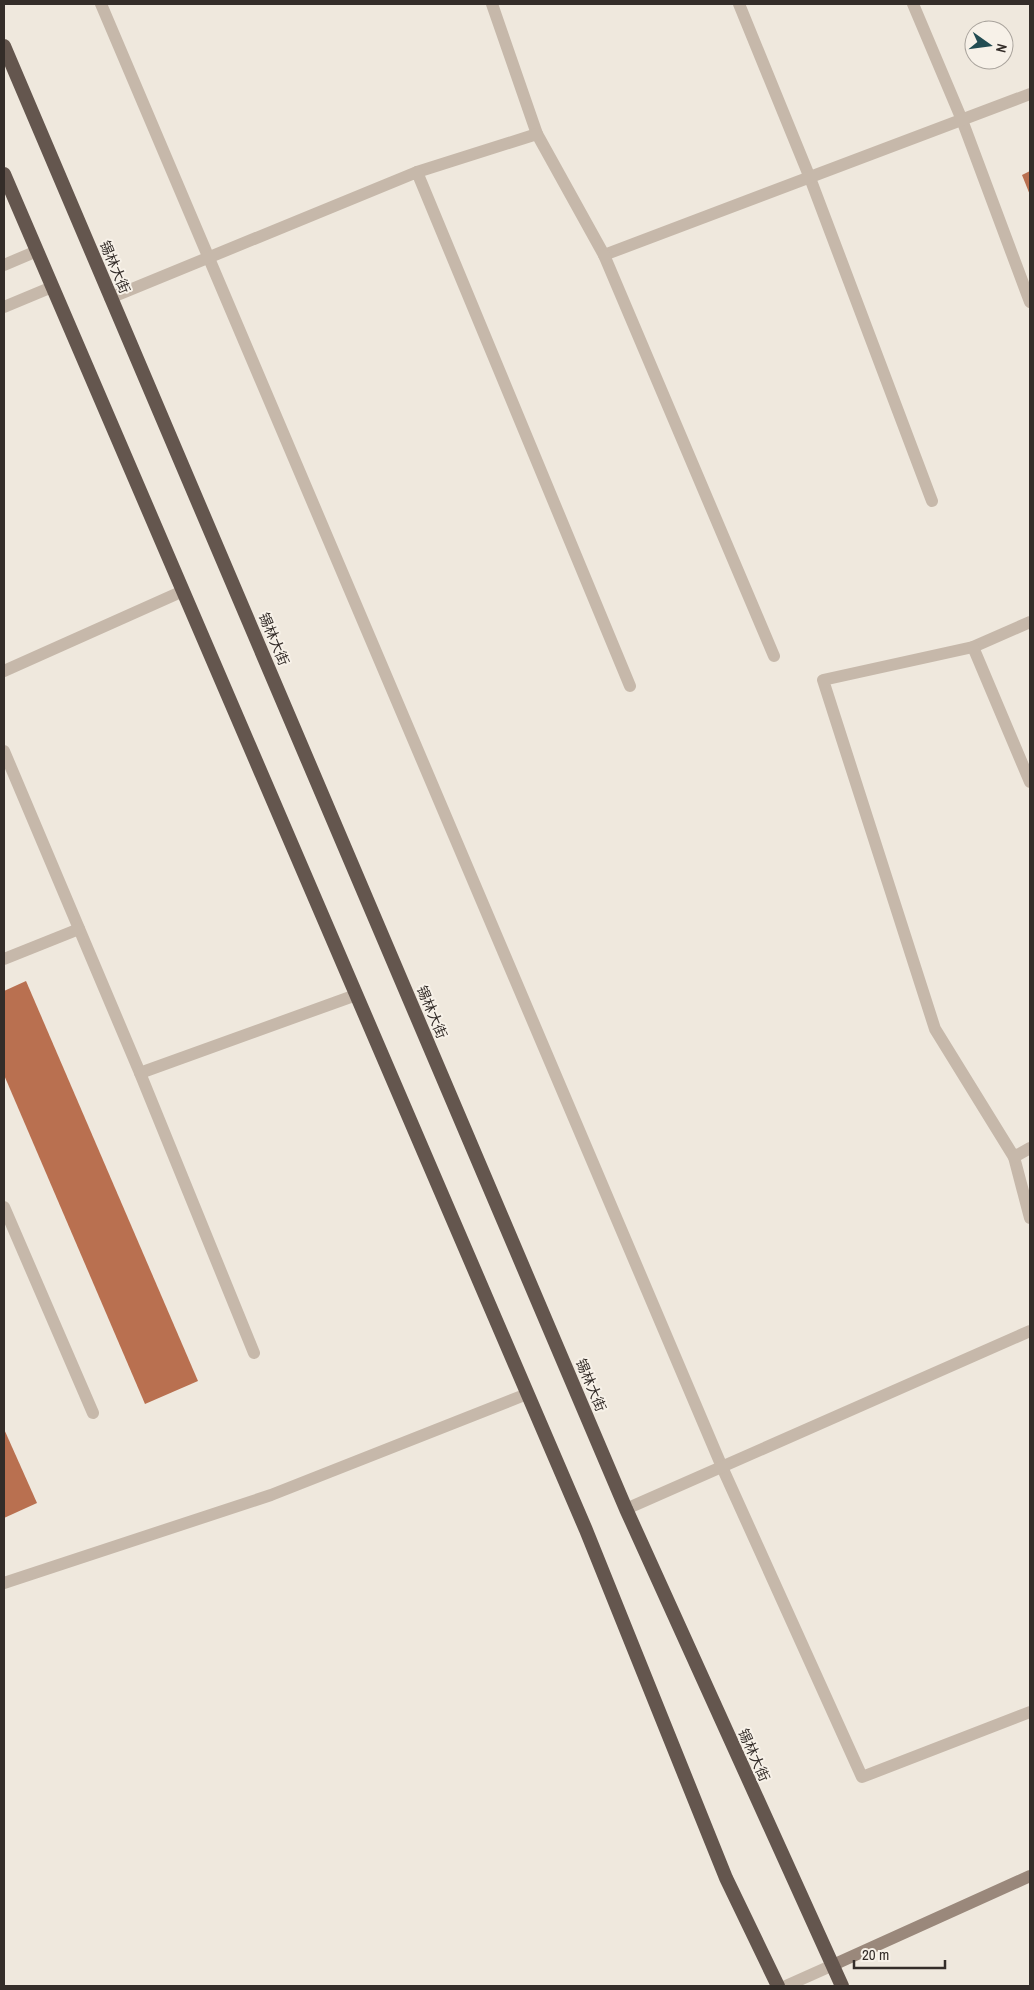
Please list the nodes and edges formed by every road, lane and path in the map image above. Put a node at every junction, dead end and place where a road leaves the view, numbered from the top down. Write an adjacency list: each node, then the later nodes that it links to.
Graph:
1 (101, 4): 14 (street)
2 (492, 4): 8 (street)
3 (739, 4): 11 (street)
4 (913, 4): 7 (street)
5 (4, 46): 17 (highway, 锡林大街)
6 (1030, 94): 7 (street)
7 (962, 120): 11 (street); 18 (street)
8 (536, 134): 9 (street); 13 (street)
9 (417, 172): 14 (street); 26 (street)
10 (4, 174): 12 (highway)
11 (810, 178): 13 (street); 20 (street)
12 (37, 251): 15 (street); 16 (highway)
13 (604, 255): 24 (street)
14 (209, 257): 17 (street); 41 (street)
15 (4, 265)
16 (52, 287): 19 (street); 21 (highway)
17 (110, 298): 42 (highway, 锡林大街)
18 (1030, 302)
19 (4, 307)
20 (932, 501)
21 (183, 591): 25 (street); 31 (highway)
22 (1030, 622): 23 (street)
23 (973, 647): 28 (street); 34 (street)
24 (774, 656)
25 (4, 672)
26 (630, 686)
27 (4, 752): 29 (street)
28 (1030, 782)
29 (79, 929): 30 (street); 32 (street)
30 (4, 959)
31 (356, 995): 32 (street); 39 (highway)
32 (140, 1073): 38 (street)
33 (1030, 1148): 34 (street)
34 (1014, 1157): 36 (street)
35 (4, 1207): 40 (street)
36 (1030, 1218)
37 (1030, 1331): 41 (street)
38 (254, 1353)
39 (528, 1394): 43 (street); 47 (highway)
40 (92, 1412)
41 (722, 1467): 42 (street); 44 (street)
42 (626, 1509): 46 (highway, 锡林大街)
43 (4, 1583)
44 (1030, 1712)
45 (1030, 1876): 46 (main road)
46 (833, 1965): 48 (street); 49 (highway, 锡林大街)
47 (778, 1986)
48 (786, 1986)
49 (842, 1986)

